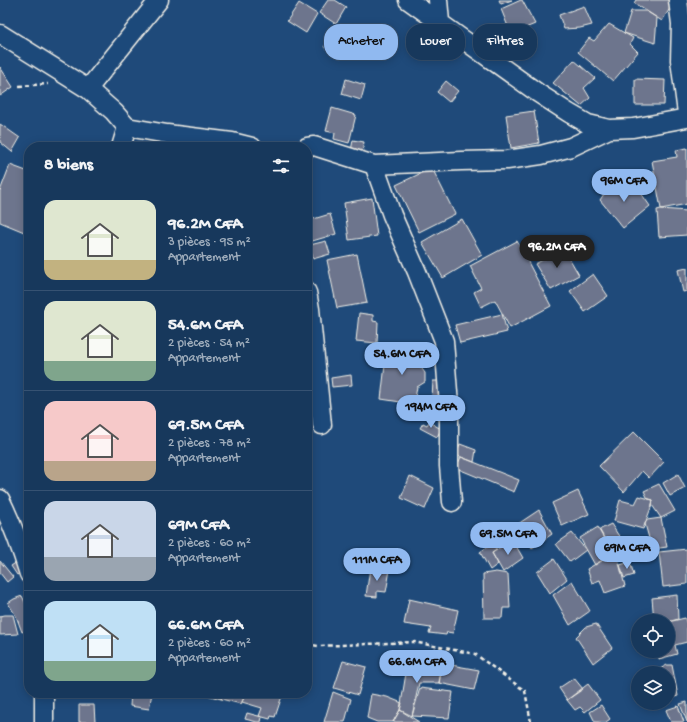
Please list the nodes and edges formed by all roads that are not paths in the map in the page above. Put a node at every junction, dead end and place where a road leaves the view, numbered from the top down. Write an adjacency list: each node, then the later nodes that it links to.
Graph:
1 (159, 0): 7 (street)
2 (408, 0): 5 (street)
3 (438, 0): 5 (street)
4 (678, 0): 8 (street)
5 (440, 22): 11 (street)
6 (0, 34): 7 (street)
7 (88, 89): 10 (street)
8 (687, 113)
9 (687, 118): 11 (street)
10 (127, 126): 12 (street); 13 (street)
11 (609, 129): 15 (street)
12 (122, 142)
13 (232, 142)
14 (312, 146): 15 (street)
15 (374, 165): 19 (street)
16 (312, 328): 17 (street)
17 (322, 425)
18 (0, 498): 20 (street)
19 (452, 502)
20 (24, 559)
21 (44, 698): 22 (street)
22 (44, 722)

